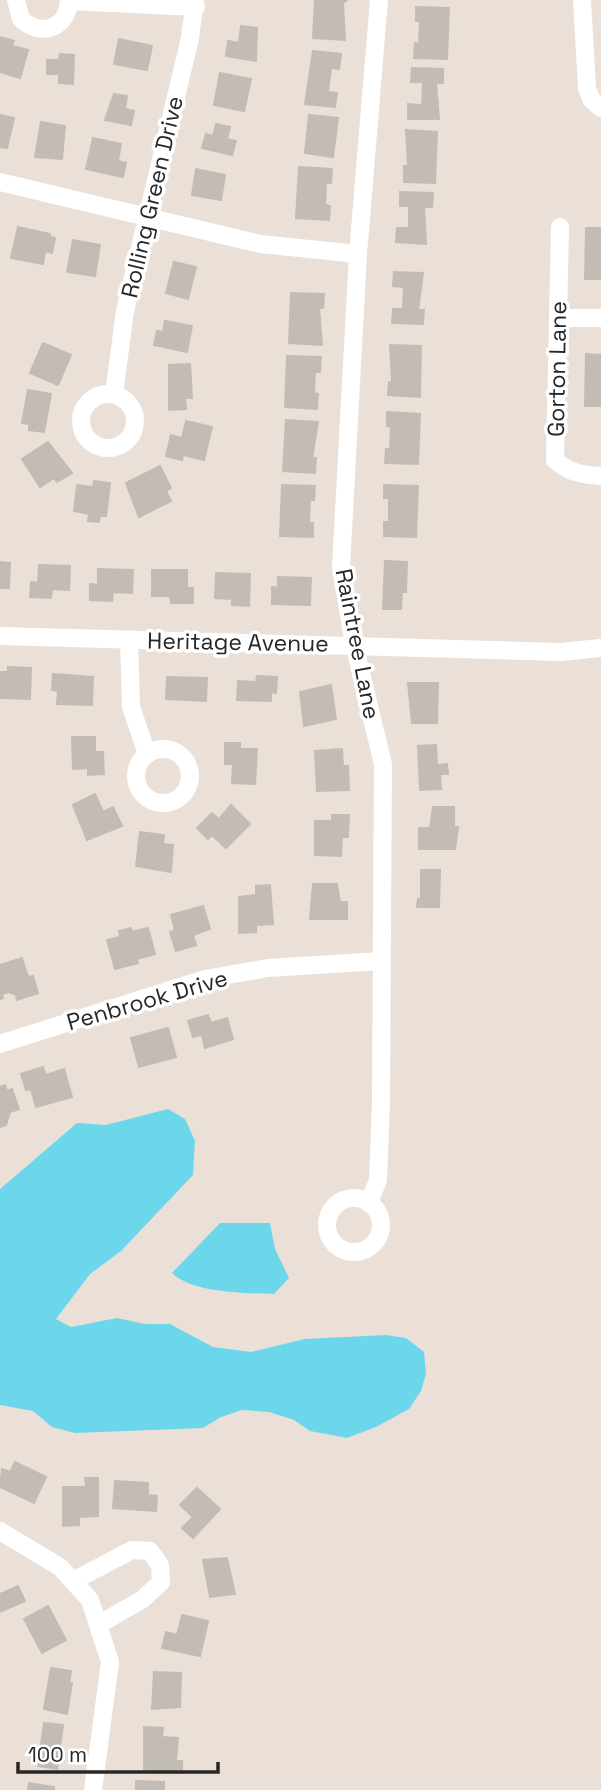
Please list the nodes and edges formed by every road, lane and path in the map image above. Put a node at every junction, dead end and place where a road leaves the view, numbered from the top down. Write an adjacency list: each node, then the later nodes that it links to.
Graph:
1 (16, 0): 2 (street)
2 (69, 0): 5 (street)
3 (379, 0): 10 (street, Raintree Lane)
4 (582, 0): 6 (street)
5 (196, 3): 8 (street, Rolling Green Drive)
6 (596, 103)
7 (0, 182): 8 (street)
8 (146, 217): 10 (street); 13 (street, Rolling Green Drive)
9 (560, 227): 11 (street, Gorton Lane)
10 (358, 254): 17 (street, Raintree Lane)
11 (558, 318): 12 (street); 14 (street, Gorton Lane)
12 (601, 318)
13 (114, 394)
14 (601, 476)
15 (0, 636): 16 (street, Heritage Avenue)
16 (129, 640): 17 (street, Heritage Avenue); 19 (street)
17 (354, 644): 18 (street, Heritage Avenue); 20 (street, Raintree Lane)
18 (601, 648)
19 (147, 754)
20 (381, 961): 21 (street, Penbrook Drive); 22 (street, Raintree Lane)
21 (0, 1044)
22 (369, 1203)
23 (0, 1531): 24 (street)
24 (74, 1581): 25 (street); 25 (street)
25 (98, 1625): 26 (street)
26 (93, 1790)

